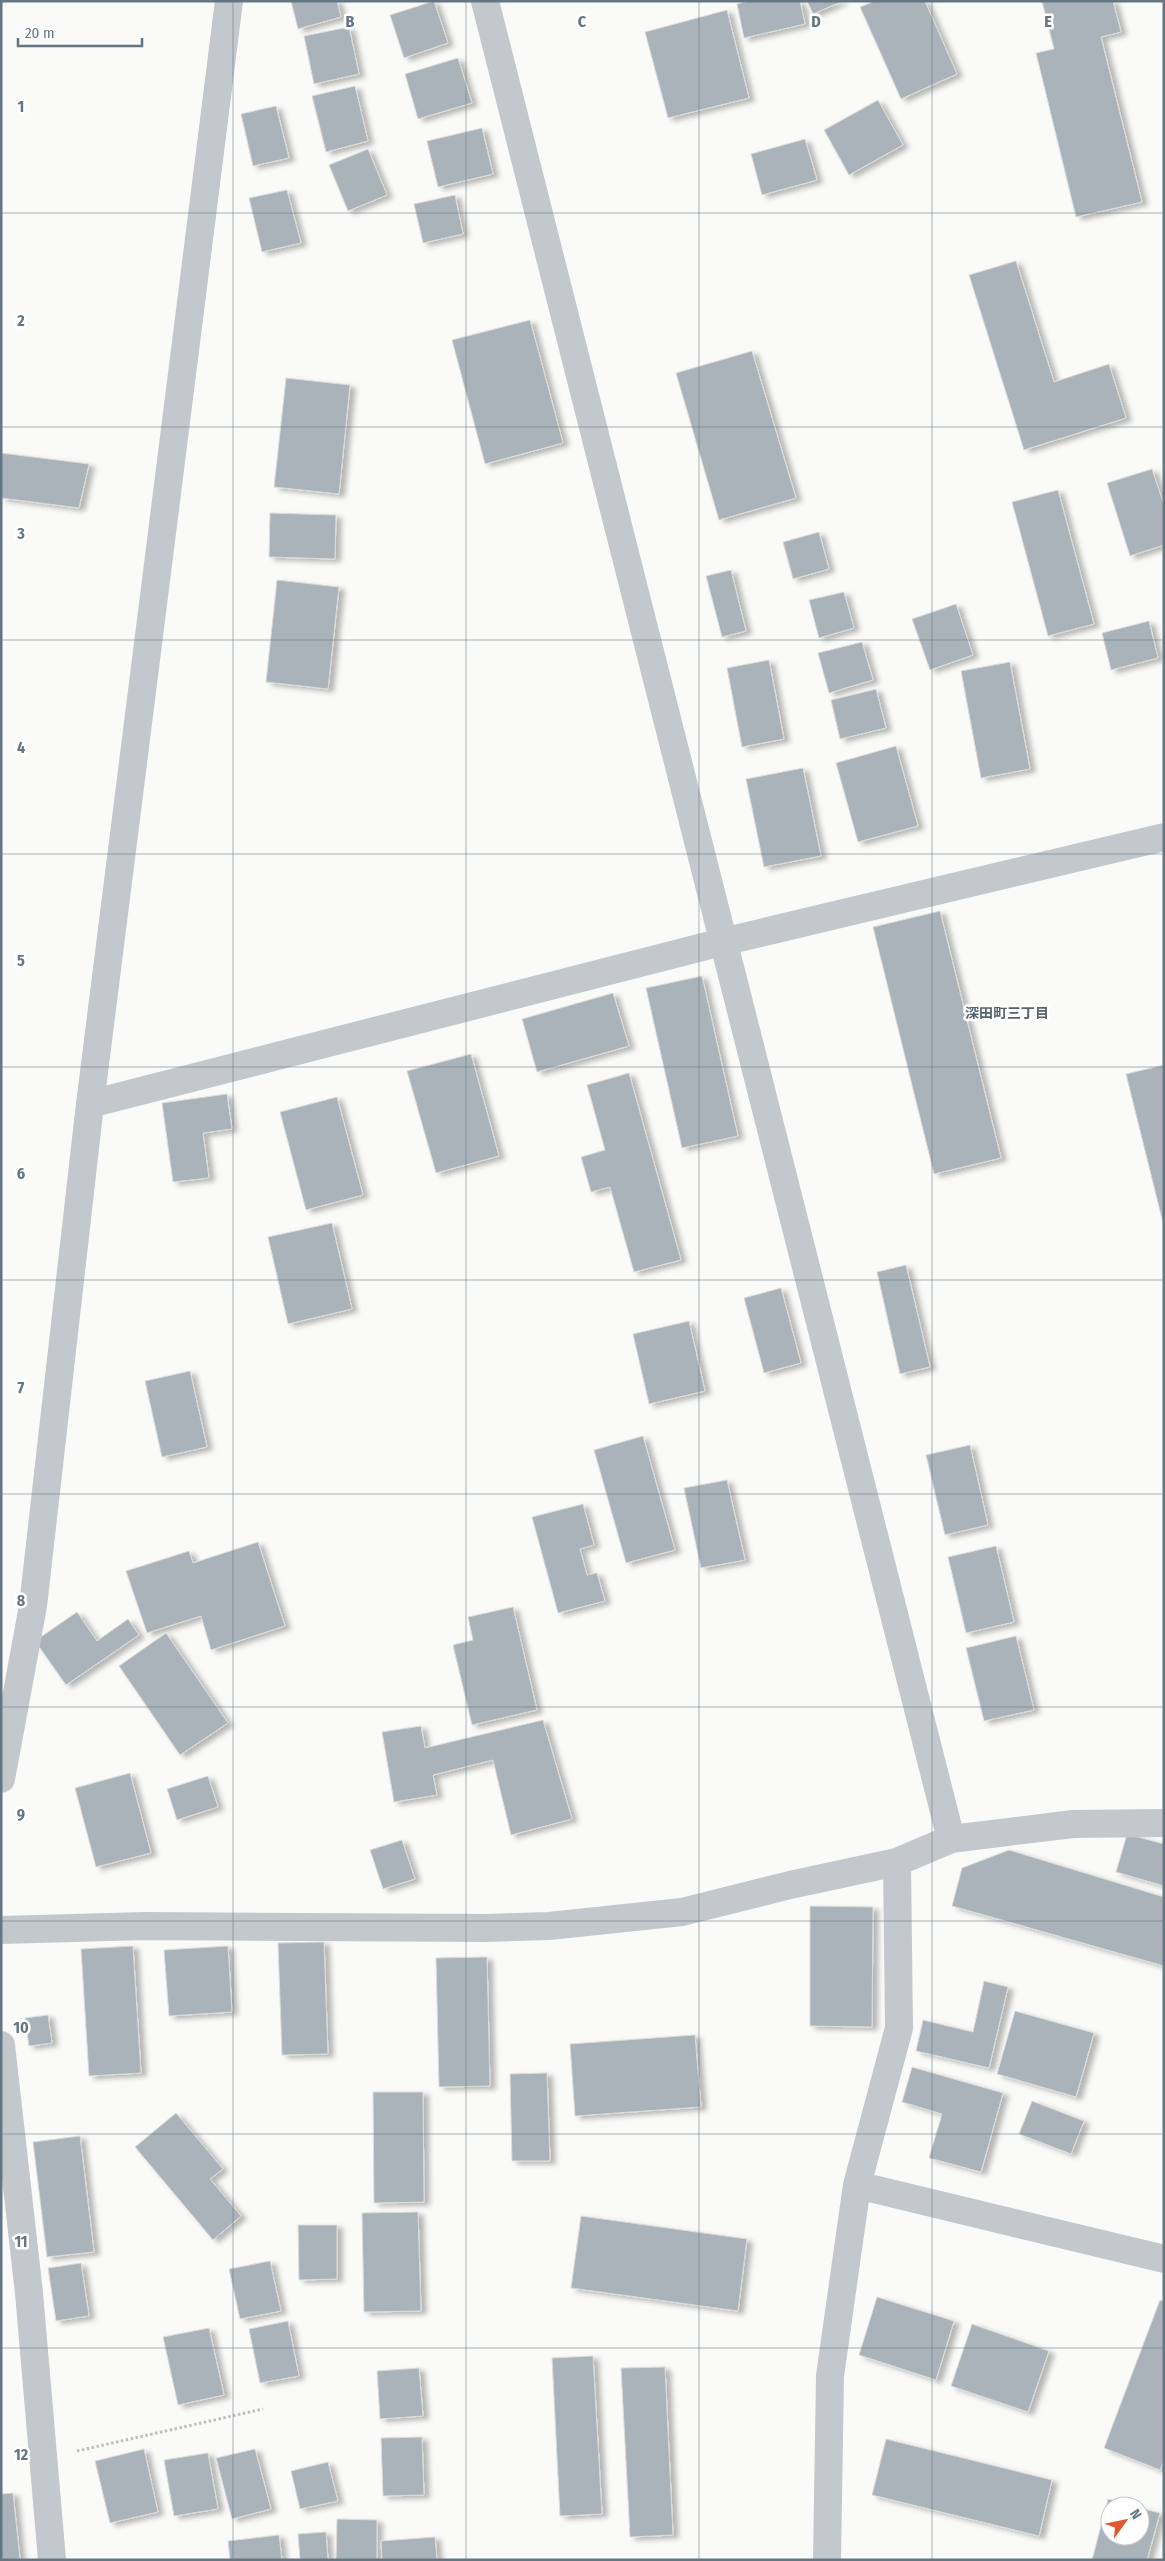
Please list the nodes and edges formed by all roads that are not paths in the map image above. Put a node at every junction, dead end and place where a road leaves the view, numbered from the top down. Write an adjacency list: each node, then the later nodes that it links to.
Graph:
1 (229, 1): 5 (street)
2 (485, 1): 4 (street)
3 (1164, 838): 4 (street)
4 (722, 942): 5 (street); 8 (street)
5 (90, 1104): 6 (street)
6 (1, 1779)
7 (1164, 1823): 8 (street)
8 (951, 1839): 9 (street)
9 (897, 1862): 10 (street); 12 (street)
10 (1, 1930)
11 (1, 2045): 14 (street)
12 (857, 2185): 13 (street); 15 (street)
13 (1164, 2260)
14 (52, 2560)
15 (827, 2560)

